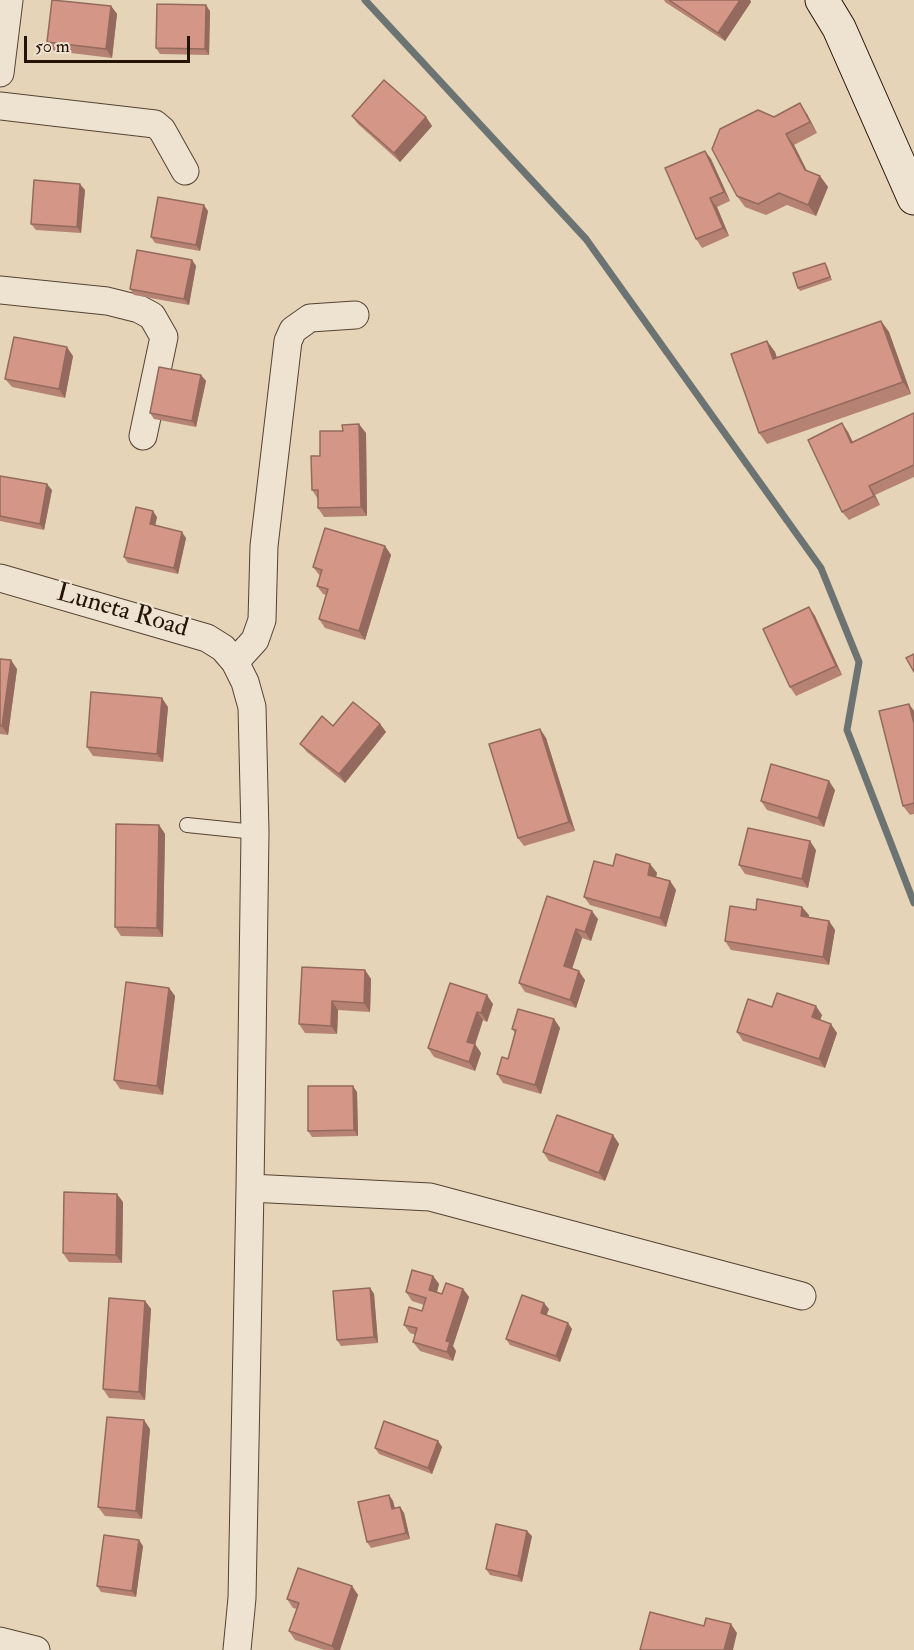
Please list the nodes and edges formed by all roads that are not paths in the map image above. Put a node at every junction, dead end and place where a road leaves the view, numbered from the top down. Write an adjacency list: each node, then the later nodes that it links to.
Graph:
1 (9, 0): 3 (street)
2 (822, 0): 6 (main road)
3 (0, 73)
4 (0, 106): 5 (street)
5 (185, 171)
6 (914, 198)
7 (0, 290): 9 (street)
8 (355, 315): 11 (street)
9 (143, 436)
10 (0, 578): 11 (street, Luneta Road)
11 (235, 662): 13 (street)
12 (187, 825): 13 (lane)
13 (255, 832): 14 (street)
14 (250, 1188): 15 (street); 18 (street)
15 (802, 1296)
16 (0, 1641): 17 (street)
17 (36, 1650)
18 (237, 1650)

